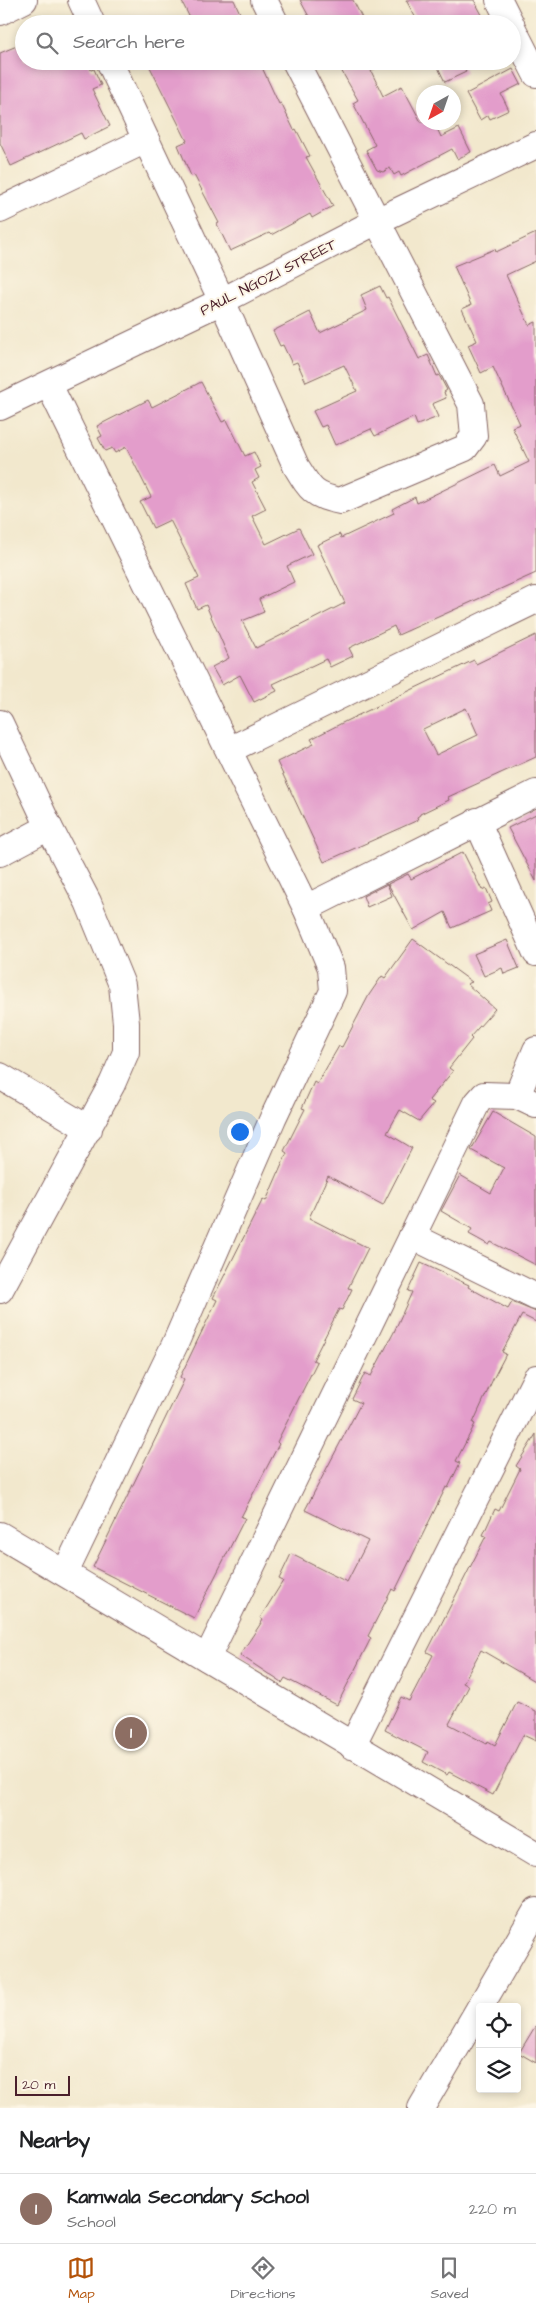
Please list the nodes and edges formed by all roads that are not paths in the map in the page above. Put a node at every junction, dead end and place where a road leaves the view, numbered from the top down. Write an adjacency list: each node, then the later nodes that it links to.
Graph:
1 (24, 0): 5 (street)
2 (81, 0): 6 (street)
3 (264, 0): 7 (street)
4 (499, 0): 8 (street)
5 (0, 12)
6 (88, 15)
7 (272, 15)
8 (507, 15)
9 (521, 43): 12 (street)
10 (113, 70): 13 (street)
11 (300, 70): 16 (street)
12 (536, 74)
13 (146, 140): 15 (street); 17 (street)
14 (536, 145): 16 (street, PAUL NGOZI STREET)
15 (0, 210)
16 (378, 221): 17 (street, PAUL NGOZI STREET); 17 (street)
17 (222, 301): 18 (street, PAUL NGOZI STREET)
18 (49, 385): 19 (street, PAUL NGOZI STREET); 22 (street)
19 (0, 407)
20 (536, 600): 22 (street)
21 (0, 723): 25 (street)
22 (229, 750): 27 (street)
23 (536, 793): 24 (street)
24 (478, 821): 27 (street); 28 (street)
25 (49, 828): 26 (street); 32 (street)
26 (0, 853)
27 (306, 908): 38 (street)
28 (536, 953)
29 (536, 1050): 31 (street)
30 (0, 1076): 32 (street)
31 (528, 1090): 33 (street)
32 (89, 1129): 34 (street)
33 (412, 1236): 35 (street); 39 (street)
34 (0, 1290)
35 (536, 1297)
36 (536, 1378): 40 (street)
37 (0, 1535): 38 (street)
38 (65, 1573): 39 (street)
39 (207, 1658): 40 (street)
40 (352, 1746): 41 (street)
41 (536, 1854)
42 (536, 1911): 43 (street)
43 (482, 2003)
44 (476, 2014): 45 (street)
45 (420, 2108)

